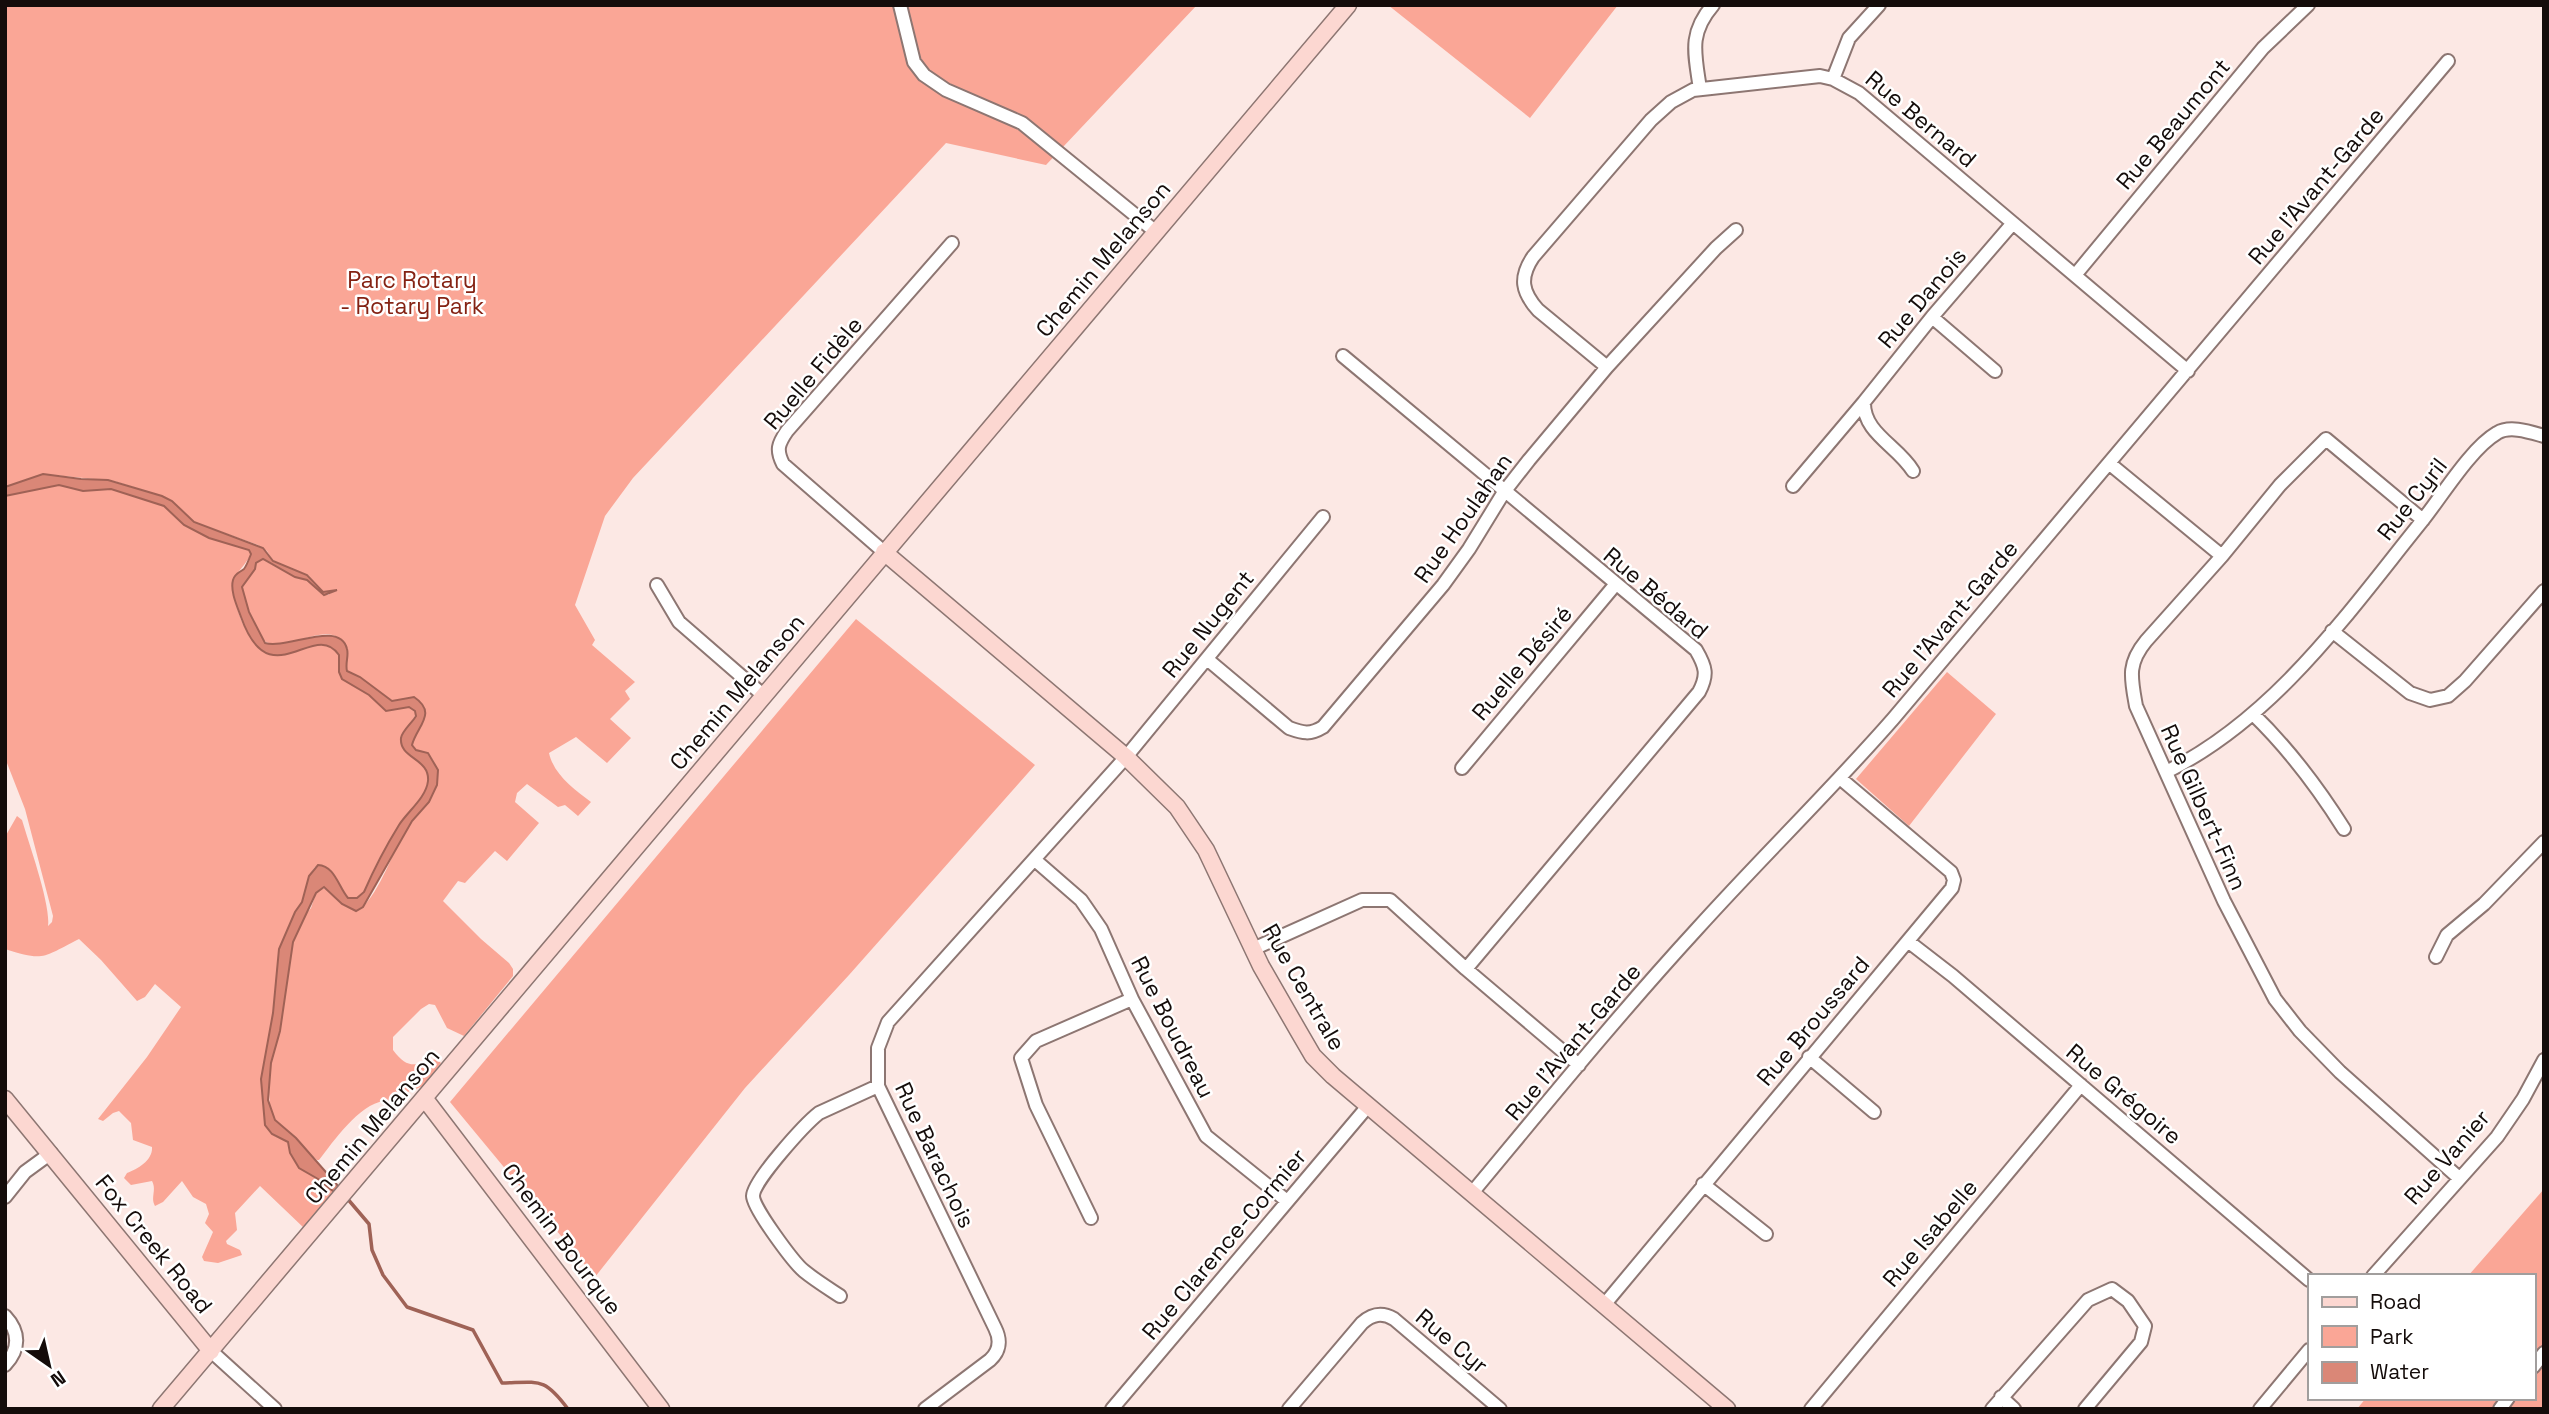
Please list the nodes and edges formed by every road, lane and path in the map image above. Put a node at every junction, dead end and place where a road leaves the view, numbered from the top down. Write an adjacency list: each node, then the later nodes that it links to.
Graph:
1 (900, 5): 11 (street)
2 (1348, 5): 11 (street, Chemin Melanson)
3 (1713, 5): 8 (street)
4 (1879, 5): 7 (street)
5 (2308, 5): 13 (street, Rue Beaumont)
6 (2448, 61): 18 (street, Rue l'Avant-Garde)
7 (1833, 79): 8 (street, Rue Bernard); 9 (street, Rue Bernard)
8 (1700, 89): 16 (street, Rue Bernard)
9 (2013, 223): 13 (street, Rue Bernard); 14 (street, Rue Danois)
10 (1737, 230): 16 (street, Rue Houlahan)
11 (1156, 232): 27 (street, Chemin Melanson)
12 (952, 243): 27 (street, Ruelle Fidèle)
13 (2076, 274): 18 (street, Rue Bernard)
14 (1932, 317): 17 (street); 19 (street, Rue Danois)
15 (1343, 356): 24 (street, Rue Bédard)
16 (1607, 367): 24 (street, Rue Houlahan)
17 (1995, 371)
18 (2188, 371): 21 (street, Rue l'Avant-Garde)
19 (1864, 402): 22 (street); 23 (street, Rue Danois)
20 (2544, 436): 26 (street, Rue Cyril)
21 (2110, 464): 28 (street); 39 (street, Rue l'Avant-Garde)
22 (1913, 471)
23 (1793, 486)
24 (1504, 492): 30 (street, Rue Bédard); 33 (street, Rue Houlahan)
25 (1323, 517): 33 (street, Rue Nugent)
26 (2423, 520): 28 (street, Rue Gilbert-Finn); 32 (street, Rue Cyril)
27 (884, 552): 34 (street, Chemin Melanson); 36 (street, Rue Centrale)
28 (2222, 556): 38 (street, Rue Gilbert-Finn)
29 (657, 585): 34 (street)
30 (1615, 585): 37 (street, Ruelle Désiré); 46 (street, Rue Bédard)
31 (2544, 591): 32 (street)
32 (2332, 631): 35 (street, Rue Cyril)
33 (1208, 659): 36 (street, Rue Nugent)
34 (763, 695): 54 (street, Chemin Melanson)
35 (2253, 714): 38 (street, Rue Cyril); 40 (street)
36 (1126, 757): 42 (street, Rue Barachois); 44 (street, Rue Centrale)
37 (1462, 768)
38 (2166, 772): 58 (street, Rue Gilbert-Finn)
39 (1841, 779): 43 (street, Rue Broussard); 50 (street, Rue l'Avant-Garde)
40 (2344, 829)
41 (2544, 842): 45 (street)
42 (1035, 860): 47 (street, Rue Boudreau); 52 (street, Rue Barachois)
43 (1909, 943): 48 (street, Rue Broussard); 51 (street, Rue Grégoire)
44 (1253, 949): 46 (street); 55 (street, Rue Centrale)
45 (2436, 957)
46 (1466, 970): 50 (street)
47 (1132, 999): 62 (street, Rue Boudreau); 63 (street)
48 (1809, 1057): 56 (street); 59 (street, Rue Broussard)
49 (2544, 1060): 58 (street, Rue Vanier)
50 (1578, 1065): 60 (street, Rue l'Avant-Garde)
51 (2081, 1085): 66 (street, Rue Grégoire); 82 (street, Rue Isabelle)
52 (878, 1086): 67 (street); 77 (street, Rue Barachois)
53 (5, 1099): 57 (street, Fox Creek Road)
54 (425, 1099): 70 (street, Chemin Melanson); 76 (street, Chemin Bourque)
55 (1368, 1106): 60 (street, Rue Centrale); 62 (street, Rue Clarence-Cormier)
56 (1874, 1112)
57 (51, 1153): 61 (street); 70 (street, Fox Creek Road)
58 (2459, 1178): 65 (street, Rue Vanier)
59 (1703, 1184): 64 (street); 68 (street, Rue Broussard)
60 (1472, 1193): 68 (street, Rue Centrale)
61 (5, 1196)
62 (1287, 1201): 78 (street, Rue Clarence-Cormier)
63 (1091, 1218)
64 (1766, 1234)
65 (2375, 1274)
66 (2308, 1279)
67 (839, 1296)
68 (1604, 1305): 81 (street, Rue Centrale)
69 (5, 1316): 72 (street)
70 (211, 1351): 74 (street, Chemin Melanson); 75 (street, Fox Creek Road)
71 (2308, 1351): 86 (street)
72 (5, 1365)
73 (2001, 1397): 83 (street); 84 (street); 85 (street)
74 (162, 1409)
75 (275, 1409)
76 (661, 1409)
77 (925, 1409)
78 (1112, 1409)
79 (1289, 1409): 80 (street, Rue Cyr)
80 (1500, 1409)
81 (1727, 1409)
82 (1811, 1409)
83 (1992, 1409)
84 (2014, 1409)
85 (2085, 1409)
86 (2260, 1409)

